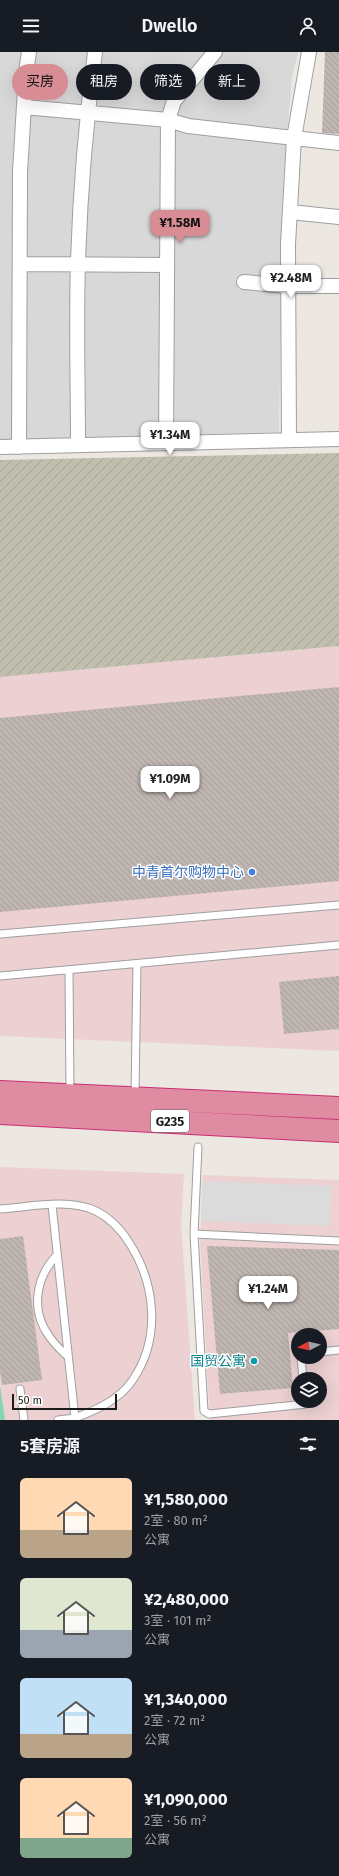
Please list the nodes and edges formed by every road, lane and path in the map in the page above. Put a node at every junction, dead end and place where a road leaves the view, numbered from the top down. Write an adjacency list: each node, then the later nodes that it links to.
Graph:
1 (29, 52): 5 (street)
2 (96, 52): 6 (street)
3 (215, 52): 7 (street)
4 (309, 52): 8 (street)
5 (24, 107): 6 (street); 12 (street)
6 (87, 113): 7 (street); 13 (street)
7 (168, 120): 8 (street); 14 (street)
8 (294, 138): 9 (street); 10 (street)
9 (339, 144)
10 (290, 212): 11 (street); 16 (street)
11 (339, 218)
12 (20, 264): 13 (street); 23 (street)
13 (78, 265): 14 (street); 21 (street)
14 (167, 265): 20 (street)
15 (244, 282): 16 (street)
16 (288, 286): 17 (street); 19 (street)
17 (339, 286)
18 (339, 439): 19 (street)
19 (289, 440): 20 (street)
20 (166, 443): 21 (street)
21 (78, 445): 23 (street)
22 (0, 447): 23 (street)
23 (19, 447)
24 (339, 905): 25 (lane)
25 (0, 934)
26 (339, 945): 27 (lane)
27 (137, 964): 28 (lane); 31 (lane)
28 (69, 970): 29 (lane); 32 (lane)
29 (0, 976)
30 (0, 1092): 32 (highway, G235)
31 (135, 1099): 32 (highway, G235); 33 (highway, G235)
32 (70, 1106): 34 (highway, G235); 35 (highway, G235)
33 (339, 1108)
34 (0, 1113)
35 (339, 1131)
36 (198, 1147): 39 (lane)
37 (52, 1205): 38 (lane); 41 (lane); 47 (lane)
38 (0, 1209)
39 (194, 1234): 40 (lane); 46 (lane)
40 (339, 1241)
41 (57, 1255): 44 (lane); 44 (lane)
42 (339, 1350): 43 (lane)
43 (327, 1351)
44 (68, 1357): 47 (lane)
45 (20, 1389): 48 (lane)
46 (291, 1406)
47 (75, 1418): 49 (lane)
48 (24, 1420)
49 (58, 1420)

